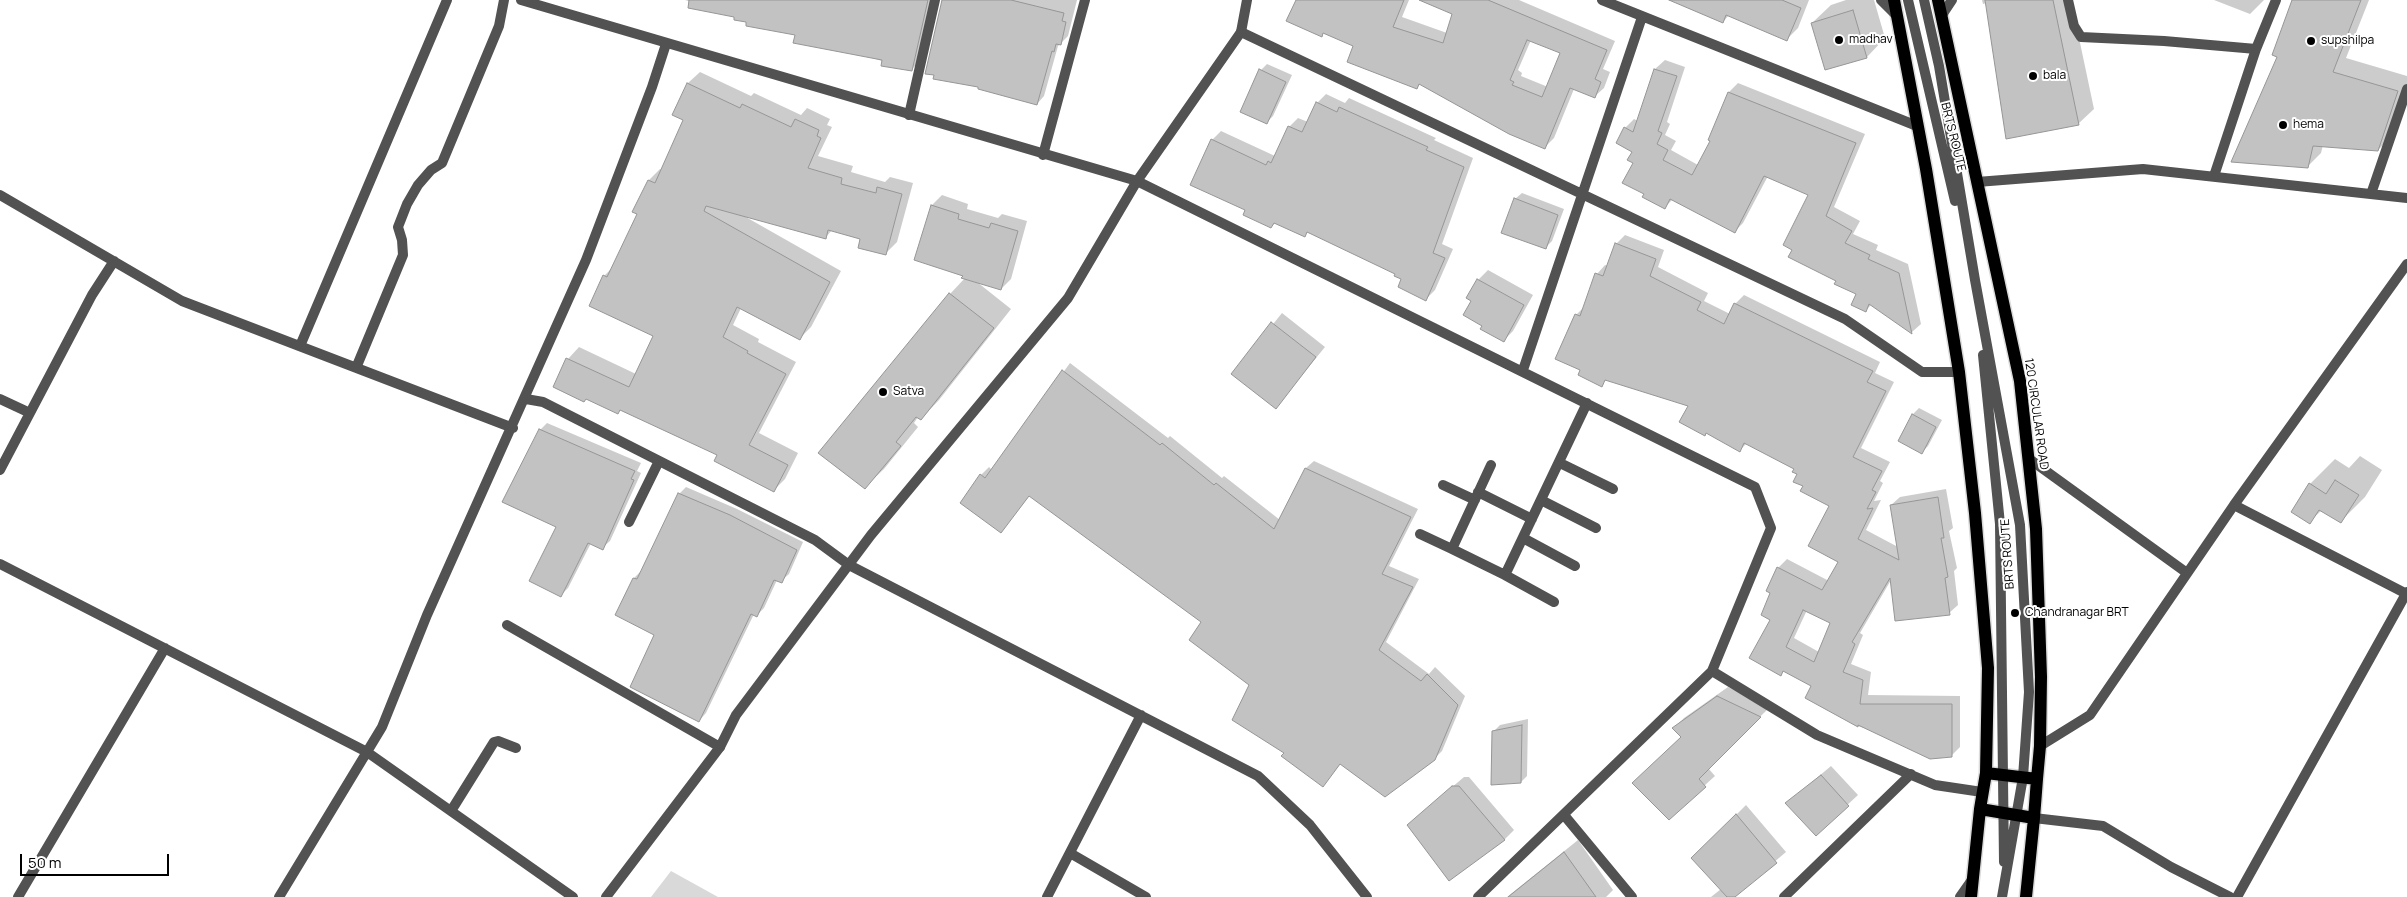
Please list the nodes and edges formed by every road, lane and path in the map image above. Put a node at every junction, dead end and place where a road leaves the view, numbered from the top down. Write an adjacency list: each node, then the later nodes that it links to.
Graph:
1 (447, 0): 36 (street)
2 (504, 0): 37 (street)
3 (521, 0): 20 (street)
4 (934, 0): 23 (street)
5 (1085, 0): 25 (street)
6 (1247, 0): 19 (street)
7 (1602, 0): 18 (street)
8 (1881, 0): 16 (street)
9 (1894, 0): 16 (main road)
10 (1908, 0): 35 (street, BRTS ROUTE)
11 (1924, 0): 35 (street, BRTS ROUTE)
12 (1938, 0): 17 (main road, 120 CIRCULAR ROAD)
13 (1952, 0): 17 (street)
14 (2068, 0): 21 (street)
15 (2276, 0): 21 (street)
16 (1896, 15): 24 (main road)
17 (1942, 15): 28 (main road, 120 CIRCULAR ROAD)
18 (1642, 17): 24 (street); 30 (street)
19 (1241, 32): 27 (street); 30 (street)
20 (666, 44): 23 (street); 41 (street)
21 (2256, 49): 26 (street)
22 (2407, 89): 29 (street)
23 (909, 114): 25 (street)
24 (1917, 126): 39 (main road)
25 (1043, 155): 27 (street)
26 (2214, 176): 28 (street); 29 (street)
27 (1137, 181): 38 (street); 62 (street)
28 (1977, 182): 45 (main road, 120 CIRCULAR ROAD)
29 (2372, 194): 31 (street)
30 (1583, 195): 38 (street); 39 (street)
31 (2407, 198)
32 (2, 199): 33 (street)
33 (114, 261): 36 (street); 43 (street)
34 (2407, 264): 54 (street)
35 (1974, 280): 78 (street, BRTS ROUTE); 79 (street, BRTS ROUTE)
36 (300, 346): 37 (street)
37 (356, 368): 44 (street)
38 (1523, 370): 42 (street)
39 (1960, 372): 76 (main road)
40 (0, 399): 43 (street)
41 (526, 399): 44 (street); 46 (street)
42 (1587, 403): 47 (street); 70 (street)
43 (30, 413): 49 (street)
44 (513, 428): 75 (street)
45 (2028, 458): 64 (street); 72 (main road, 120 CIRCULAR ROAD)
46 (659, 461): 56 (street); 62 (street)
47 (1560, 463): 51 (street); 53 (street)
48 (1492, 465): 52 (street)
49 (0, 470)
50 (1443, 485): 52 (street)
51 (1613, 488)
52 (1476, 496): 55 (street); 60 (street)
53 (1541, 500): 55 (street); 57 (street)
54 (2234, 504): 64 (street); 66 (street)
55 (1532, 519): 59 (street)
56 (629, 522)
57 (1596, 528)
58 (1420, 534): 60 (street)
59 (1523, 538): 63 (street); 65 (street)
60 (1452, 549): 65 (street)
61 (0, 564): 69 (street)
62 (849, 565): 71 (street); 73 (street)
63 (1575, 566)
64 (2187, 573): 72 (street)
65 (1505, 576): 67 (street)
66 (2407, 593): 105 (street)
67 (1554, 602)
68 (507, 625): 73 (street)
69 (165, 648): 75 (street); 91 (street)
70 (1712, 670): 77 (street); 85 (street)
71 (1141, 715): 88 (street); 97 (street)
72 (2040, 746): 80 (main road, 120 CIRCULAR ROAD)
73 (720, 747): 94 (street)
74 (516, 748): 83 (street)
75 (367, 752): 83 (street); 92 (street)
76 (1986, 773): 78 (main road); 81 (main road)
77 (1911, 774): 81 (street); 100 (street)
78 (2004, 775): 79 (main road); 84 (street, BRTS ROUTE)
79 (2022, 778): 80 (main road); 86 (street, BRTS ROUTE)
80 (2037, 780): 87 (main road, 120 CIRCULAR ROAD)
81 (1982, 792): 82 (main road)
82 (1980, 809): 84 (main road); 89 (main road)
83 (451, 811): 93 (street)
84 (2004, 813): 86 (main road); 90 (street, BRTS ROUTE)
85 (1564, 815): 98 (street); 99 (street)
86 (2017, 815): 87 (main road); 90 (street, BRTS ROUTE)
87 (2034, 818): 103 (main road); 104 (street)
88 (1070, 853): 95 (street); 96 (street)
89 (1973, 879): 101 (street); 102 (main road)
90 (2003, 893)
91 (18, 897)
92 (279, 897)
93 (573, 897)
94 (606, 897)
95 (1047, 897)
96 (1146, 897)
97 (1367, 897)
98 (1478, 897)
99 (1632, 897)
100 (1784, 897)
101 (1960, 897)
102 (1971, 897)
103 (2026, 897)
104 (2230, 897)
105 (2237, 897)

